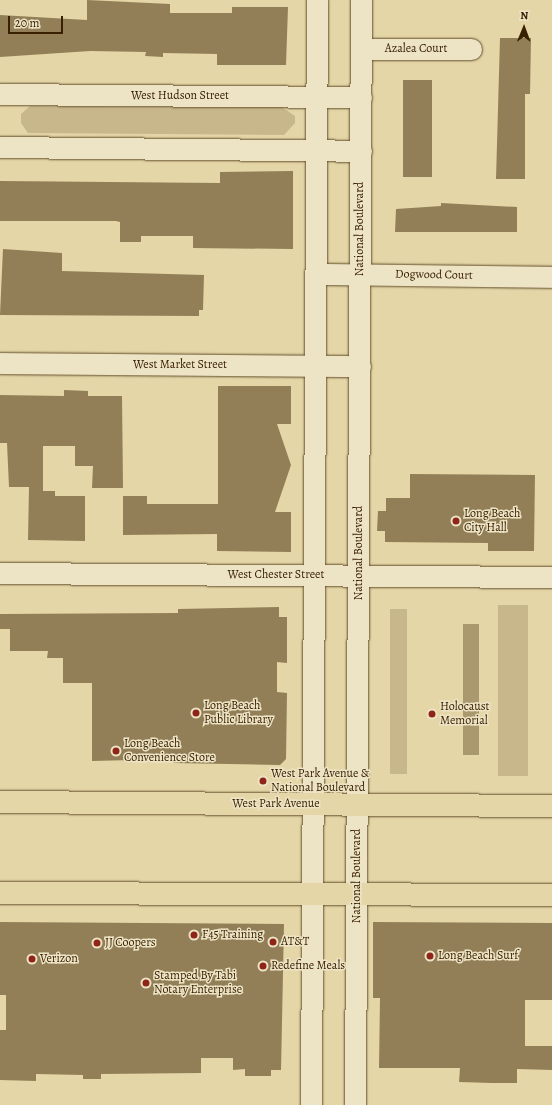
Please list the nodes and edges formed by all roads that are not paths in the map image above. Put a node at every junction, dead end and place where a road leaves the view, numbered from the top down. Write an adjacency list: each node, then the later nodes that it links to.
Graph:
1 (317, 0): 6 (street)
2 (361, 0): 3 (street, National Boulevard)
3 (361, 49): 4 (street, Azalea Court); 7 (street, National Boulevard)
4 (471, 49)
5 (0, 94): 6 (street, West Hudson Street)
6 (316, 97): 7 (street, West Hudson Street); 9 (street)
7 (361, 97): 10 (street, National Boulevard)
8 (0, 147): 9 (street)
9 (316, 150): 10 (street); 11 (street)
10 (361, 151): 12 (street, National Boulevard)
11 (316, 274): 12 (street, Dogwood Court); 15 (street)
12 (360, 274): 13 (street, Dogwood Court); 16 (street, National Boulevard)
13 (552, 277)
14 (0, 363): 15 (street, West Market Street)
15 (316, 366): 16 (street, West Market Street); 18 (street)
16 (360, 366): 19 (street, National Boulevard)
17 (0, 573): 18 (street, West Chester Street)
18 (315, 576): 19 (street, West Chester Street); 22 (street)
19 (359, 576): 20 (street, West Chester Street); 23 (street, National Boulevard)
20 (552, 577)
21 (0, 802): 22 (highway, West Park Avenue)
22 (314, 804): 23 (highway, West Park Avenue); 26 (street)
23 (358, 805): 24 (highway, West Park Avenue); 27 (street, National Boulevard)
24 (552, 806)
25 (0, 893): 26 (highway)
26 (313, 894): 27 (highway); 29 (street)
27 (357, 894): 28 (highway); 30 (street, National Boulevard)
28 (552, 895)
29 (311, 1105)
30 (355, 1105)

